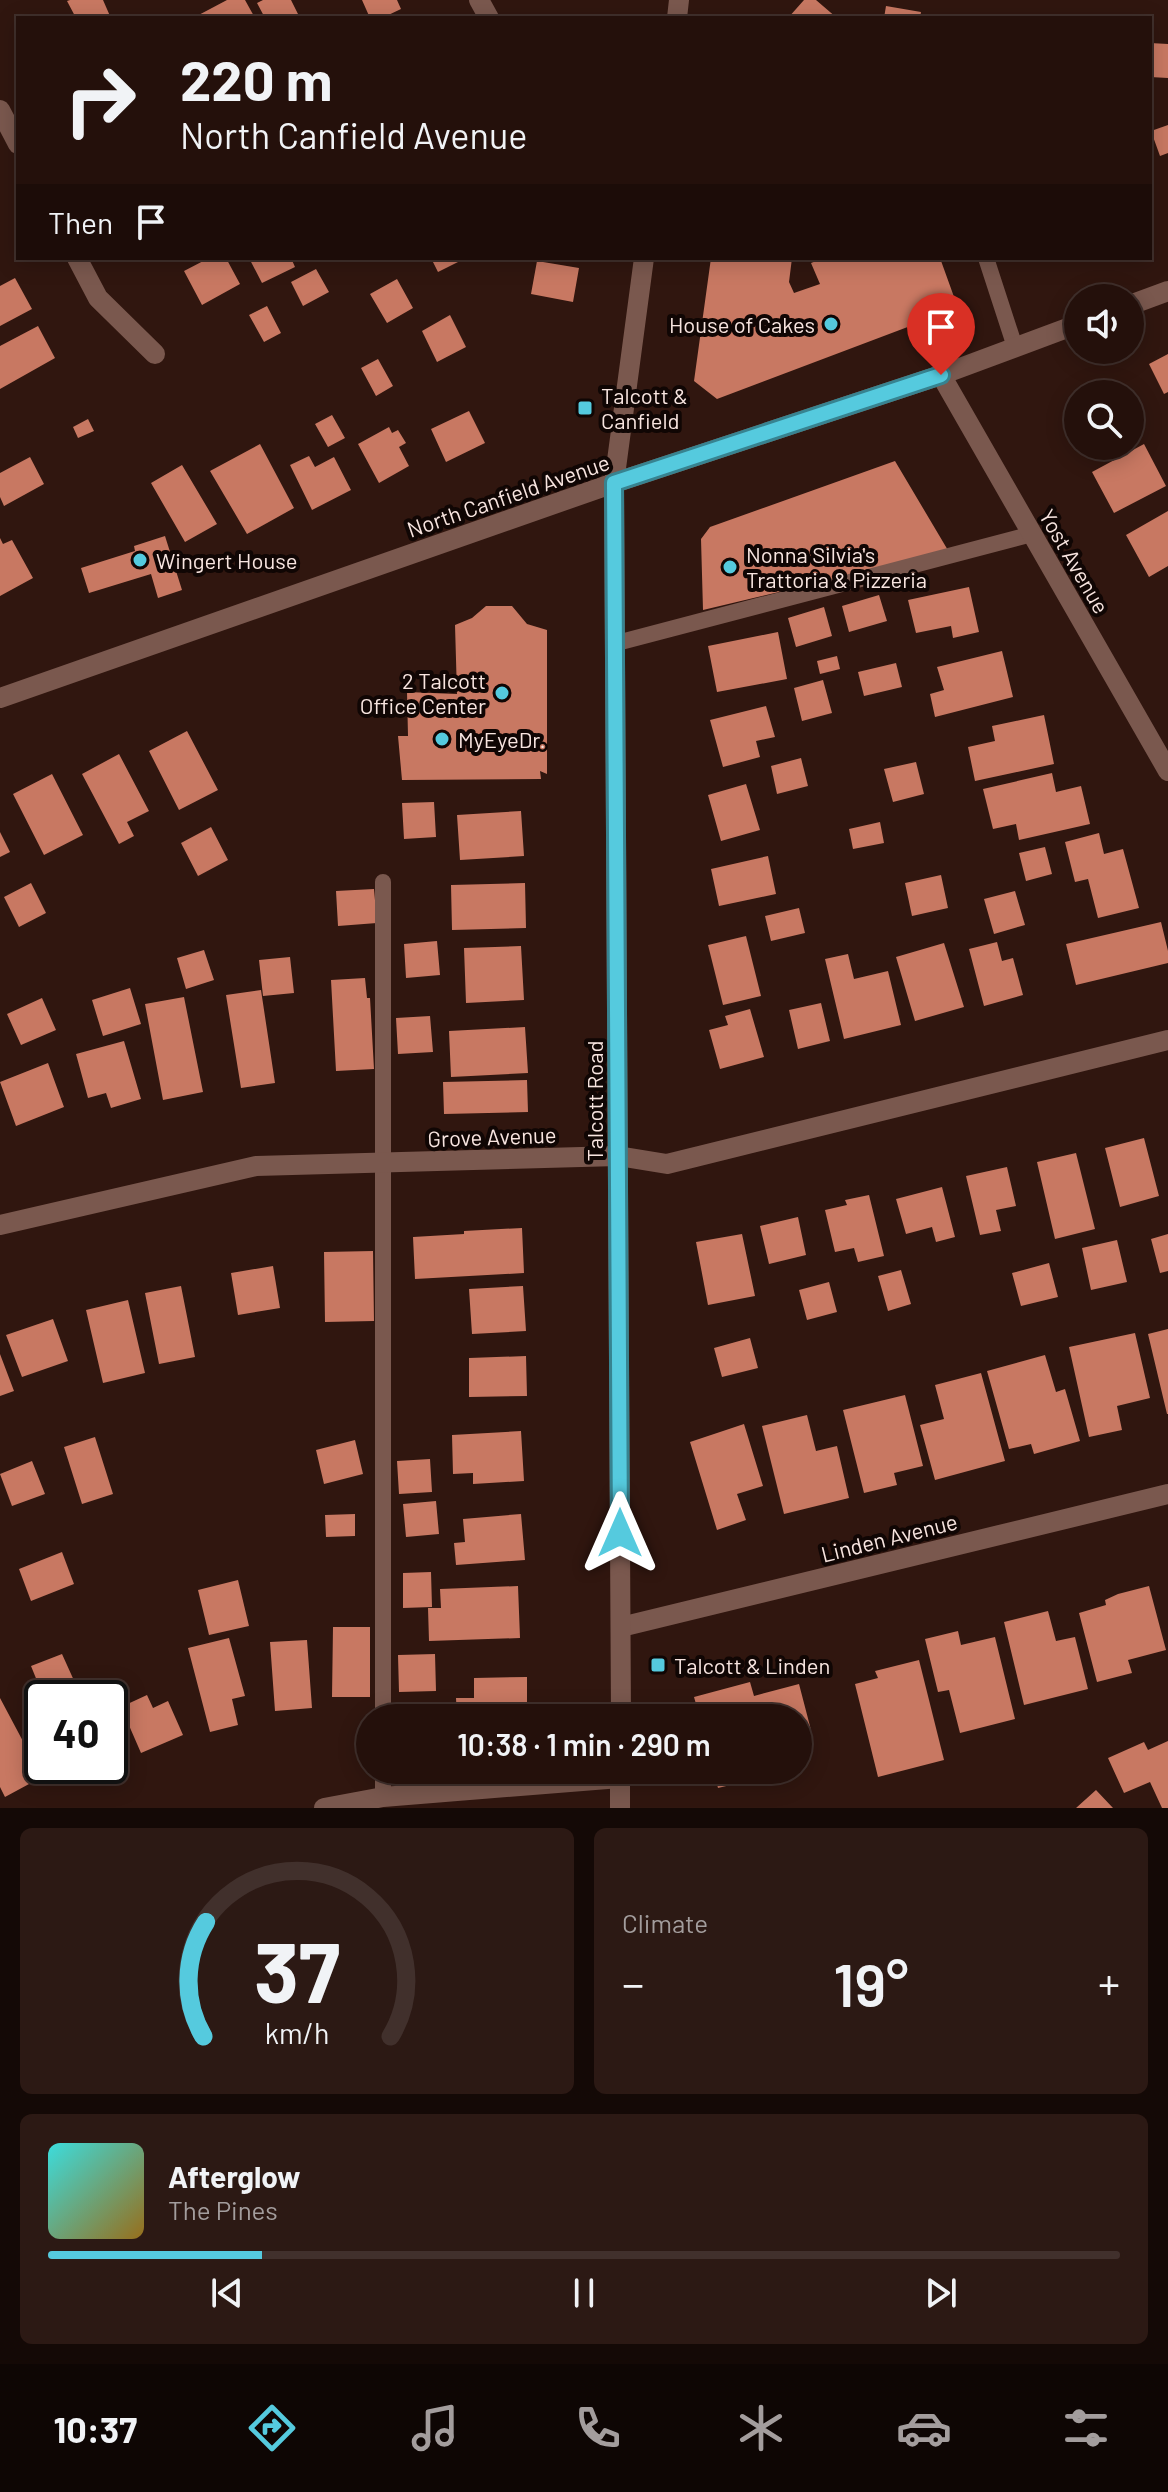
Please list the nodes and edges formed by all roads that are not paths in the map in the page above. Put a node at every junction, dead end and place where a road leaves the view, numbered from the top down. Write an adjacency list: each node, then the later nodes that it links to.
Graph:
1 (0, 110): 2 (street)
2 (16, 140)
3 (78, 260): 10 (street)
4 (644, 260): 12 (street, Talcott Road)
5 (987, 260): 9 (lane)
6 (1168, 291): 7 (street)
7 (1144, 300)
8 (1064, 329): 9 (street, North Canfield Avenue)
9 (1015, 347): 11 (street, North Canfield Avenue)
10 (155, 354)
11 (941, 375): 12 (street, North Canfield Avenue); 13 (street, Yost Avenue)
12 (614, 483): 14 (street, Talcott Road); 15 (street, North Canfield Avenue)
13 (1032, 534): 14 (lane); 16 (street, Yost Avenue)
14 (617, 643): 19 (street, Talcott Road)
15 (0, 698)
16 (1168, 771)
17 (383, 882): 20 (lane)
18 (1168, 1040): 19 (street, Grove Avenue)
19 (618, 1156): 20 (street, Grove Avenue); 23 (street, Talcott Road)
20 (383, 1162): 21 (street, Grove Avenue); 24 (lane)
21 (0, 1225)
22 (1168, 1494): 23 (street, Linden Avenue)
23 (621, 1627): 25 (street, Talcott Road)
24 (383, 1704)
25 (621, 1704)
26 (383, 1784): 29 (lane)
27 (517, 1784): 29 (street)
28 (620, 1784): 31 (street)
29 (383, 1797): 30 (street)
30 (324, 1808)
31 (620, 1808)

